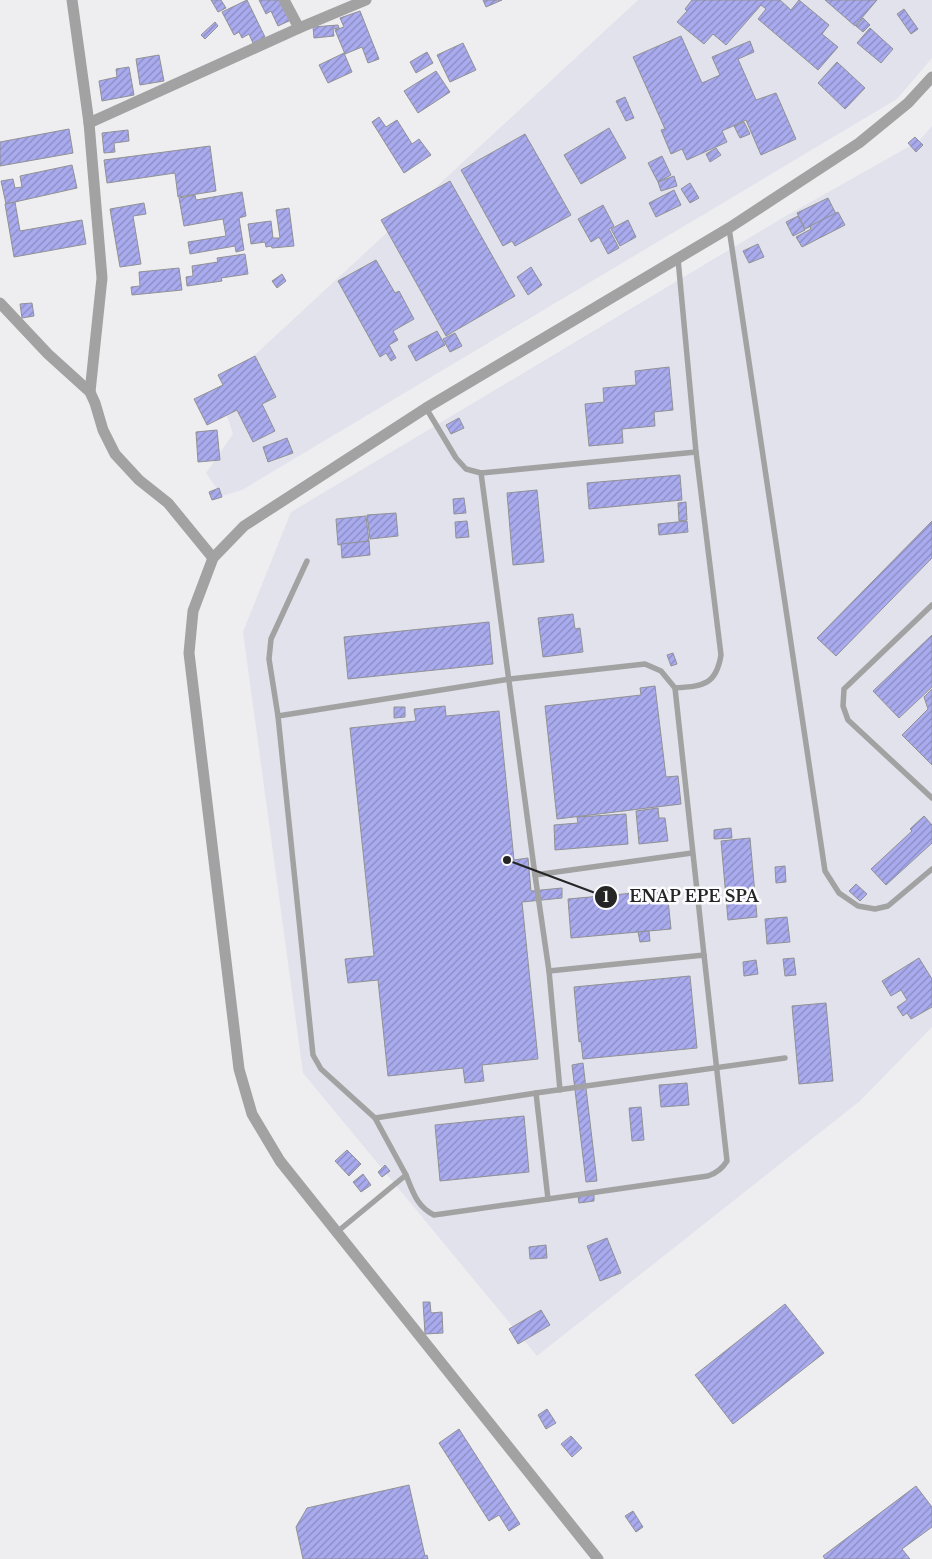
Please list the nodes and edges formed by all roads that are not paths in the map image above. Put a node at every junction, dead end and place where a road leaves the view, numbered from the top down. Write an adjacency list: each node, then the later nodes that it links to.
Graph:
1 (72, 0): 6 (street)
2 (284, 0): 4 (street)
3 (366, 0): 4 (street)
4 (299, 28): 6 (street)
5 (932, 77): 7 (street)
6 (89, 123): 10 (street)
7 (729, 228): 8 (street); 22 (lane)
8 (678, 259): 11 (street); 12 (lane)
9 (0, 303): 10 (street)
10 (90, 392): 14 (street)
11 (426, 408): 13 (lane); 14 (street)
12 (696, 452): 13 (lane); 18 (lane)
13 (481, 474): 17 (lane)
14 (213, 558): 33 (street)
15 (307, 562): 19 (lane)
16 (932, 605): 20 (lane)
17 (510, 679): 18 (lane); 19 (lane); 23 (lane)
18 (675, 688): 21 (lane)
19 (278, 716): 30 (lane)
20 (932, 798)
21 (692, 853): 23 (lane); 24 (lane)
22 (932, 869)
23 (535, 875): 25 (lane)
24 (704, 955): 25 (lane); 27 (lane)
25 (549, 971): 28 (lane)
26 (785, 1058): 27 (lane)
27 (717, 1067): 28 (lane); 32 (lane)
28 (560, 1090): 29 (lane)
29 (536, 1094): 30 (lane); 32 (lane)
30 (375, 1118): 31 (lane)
31 (406, 1175): 32 (lane); 33 (lane)
32 (548, 1199)
33 (337, 1232): 34 (street)
34 (598, 1559)

